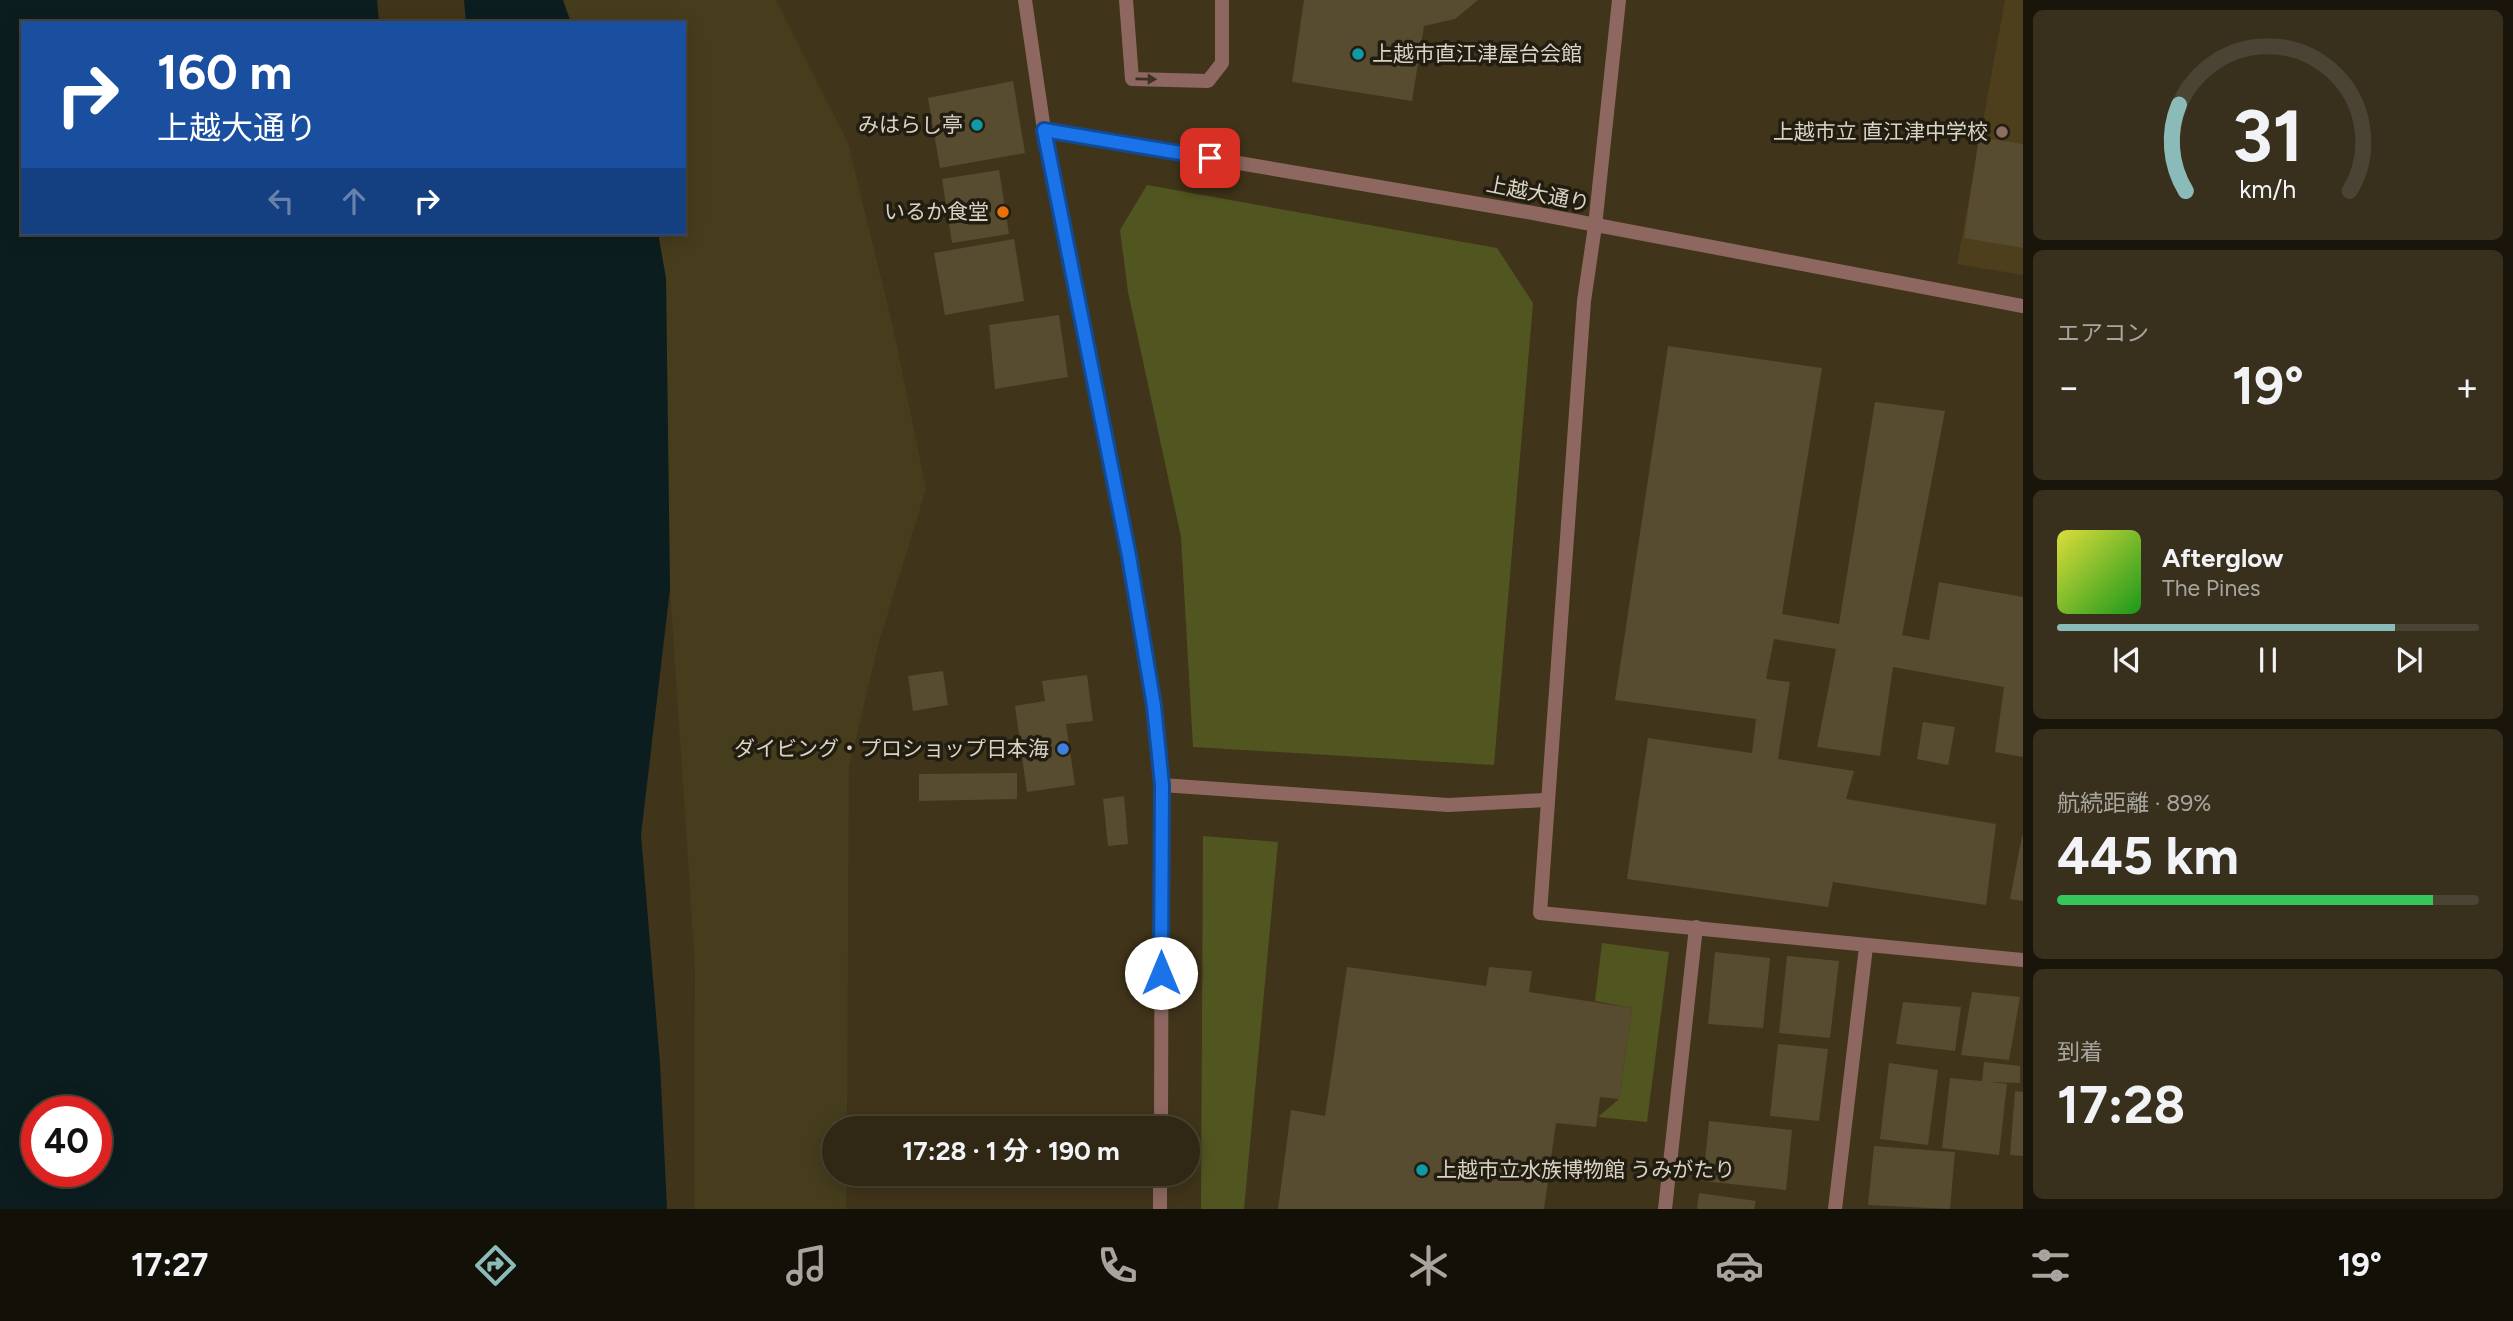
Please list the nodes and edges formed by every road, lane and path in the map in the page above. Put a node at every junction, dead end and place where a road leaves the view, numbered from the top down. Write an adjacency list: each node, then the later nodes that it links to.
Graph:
1 (1025, 0): 5 (street)
2 (1126, 0): 3 (street, one-way to 3)
3 (1222, 0)
4 (1619, 0): 6 (street)
5 (1044, 130): 6 (street, 上越大通り); 8 (street)
6 (1595, 226): 7 (street, 上越大通り); 9 (street)
7 (2023, 306)
8 (1162, 785): 9 (street); 13 (street)
9 (1546, 800): 10 (street)
10 (1696, 927): 11 (street); 16 (street)
11 (1866, 947): 12 (street); 17 (street)
12 (2023, 960)
13 (1161, 1116)
14 (1160, 1186): 15 (street)
15 (1160, 1209)
16 (1665, 1209)
17 (1835, 1209)

